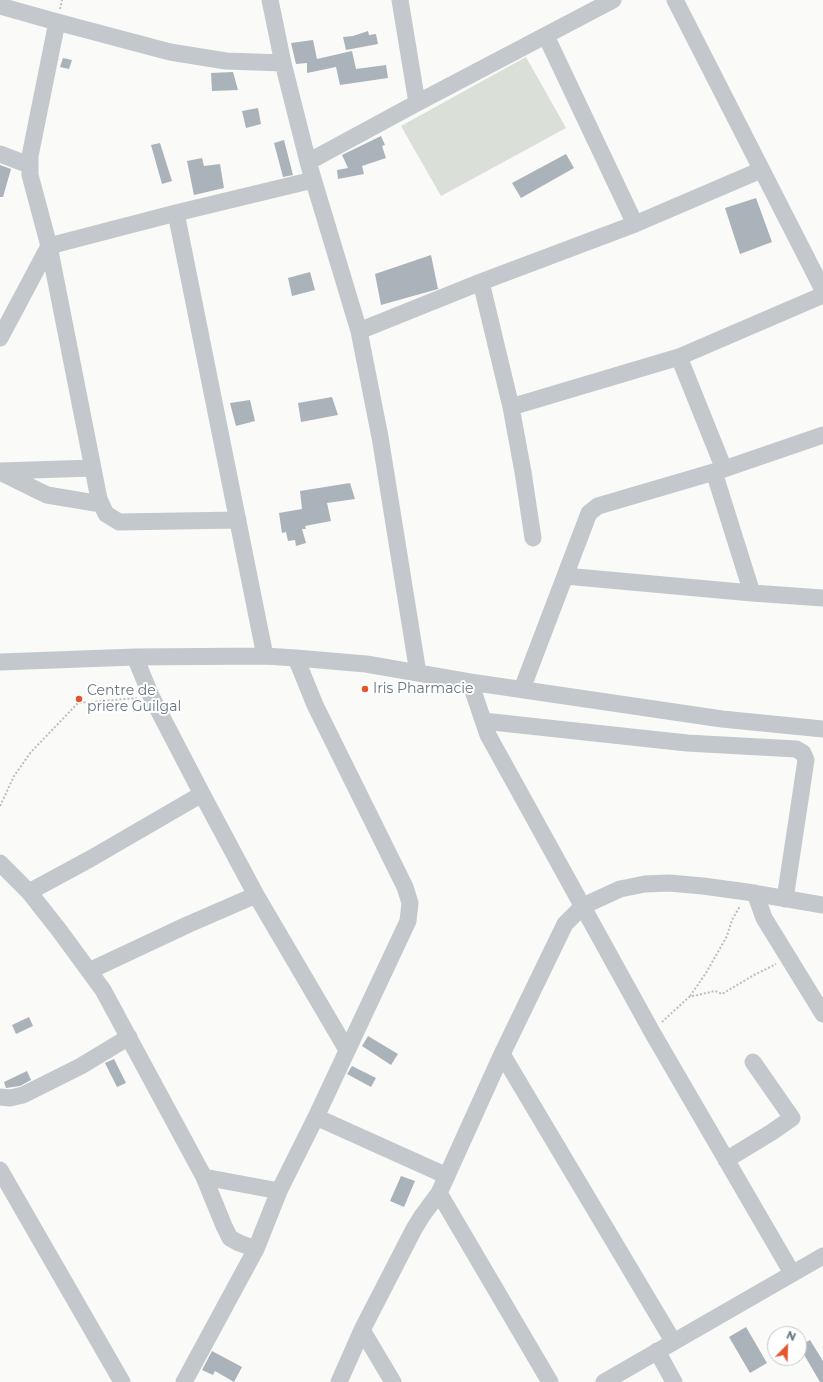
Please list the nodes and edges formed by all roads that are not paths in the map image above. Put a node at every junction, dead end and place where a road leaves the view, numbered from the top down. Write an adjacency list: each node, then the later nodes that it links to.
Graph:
1 (270, 0): 8 (street)
2 (400, 0): 9 (street)
3 (613, 0): 7 (street)
4 (675, 0): 13 (street)
5 (0, 6): 6 (street)
6 (57, 22): 8 (street); 12 (street)
7 (546, 36): 9 (street); 16 (street)
8 (284, 63): 11 (street)
9 (417, 103): 11 (street)
10 (0, 154): 12 (street)
11 (308, 162): 14 (street)
12 (29, 165): 17 (street)
13 (761, 170): 16 (street); 19 (street)
14 (313, 180): 15 (street); 21 (street)
15 (176, 213): 17 (street); 30 (street)
16 (635, 224): 18 (street)
17 (49, 246): 22 (street); 26 (street)
18 (481, 282): 21 (street); 24 (street)
19 (823, 290)
20 (823, 295): 23 (street)
21 (359, 331): 39 (street)
22 (0, 338)
23 (679, 358): 24 (street); 27 (street)
24 (511, 407): 31 (street)
25 (823, 435): 27 (street)
26 (93, 468): 28 (street); 29 (street)
27 (719, 471): 32 (street); 33 (street)
28 (0, 472): 29 (street)
29 (101, 504): 30 (street)
30 (238, 520): 35 (street)
31 (533, 538)
32 (565, 576): 33 (street); 41 (street)
33 (752, 593): 34 (street)
34 (823, 598)
35 (265, 656): 36 (street); 37 (street)
36 (135, 657): 38 (street); 44 (street)
37 (296, 658): 39 (street); 55 (street)
38 (0, 662)
39 (418, 673): 40 (street)
40 (470, 682): 41 (street); 42 (street)
41 (522, 689): 43 (street)
42 (483, 721): 49 (street); 51 (street)
43 (823, 729)
44 (202, 794): 46 (street); 48 (street)
45 (0, 863): 46 (street)
46 (29, 892): 52 (street)
47 (751, 893): 49 (street); 51 (street); 53 (street)
48 (256, 895): 52 (street); 55 (street)
49 (786, 899): 50 (street)
50 (823, 905)
51 (583, 906): 56 (street); 60 (street)
52 (90, 971): 54 (street)
53 (823, 1014)
54 (129, 1038): 58 (street); 63 (street)
55 (347, 1050): 59 (street)
56 (502, 1054): 62 (street); 70 (street)
57 (753, 1062): 60 (street)
58 (0, 1097)
59 (316, 1117): 62 (street); 64 (street)
60 (726, 1160): 68 (street)
61 (0, 1170): 72 (street)
62 (447, 1176): 65 (street)
63 (204, 1177): 64 (street); 66 (street)
64 (279, 1191): 66 (street)
65 (439, 1193): 69 (street); 76 (street)
66 (256, 1249): 73 (street)
67 (823, 1256): 68 (street)
68 (792, 1273): 70 (street)
69 (362, 1330): 74 (street); 75 (street)
70 (673, 1341): 71 (street)
71 (657, 1351): 77 (street); 78 (street)
72 (122, 1382)
73 (184, 1382)
74 (339, 1382)
75 (393, 1382)
76 (550, 1382)
77 (604, 1382)
78 (674, 1382)

